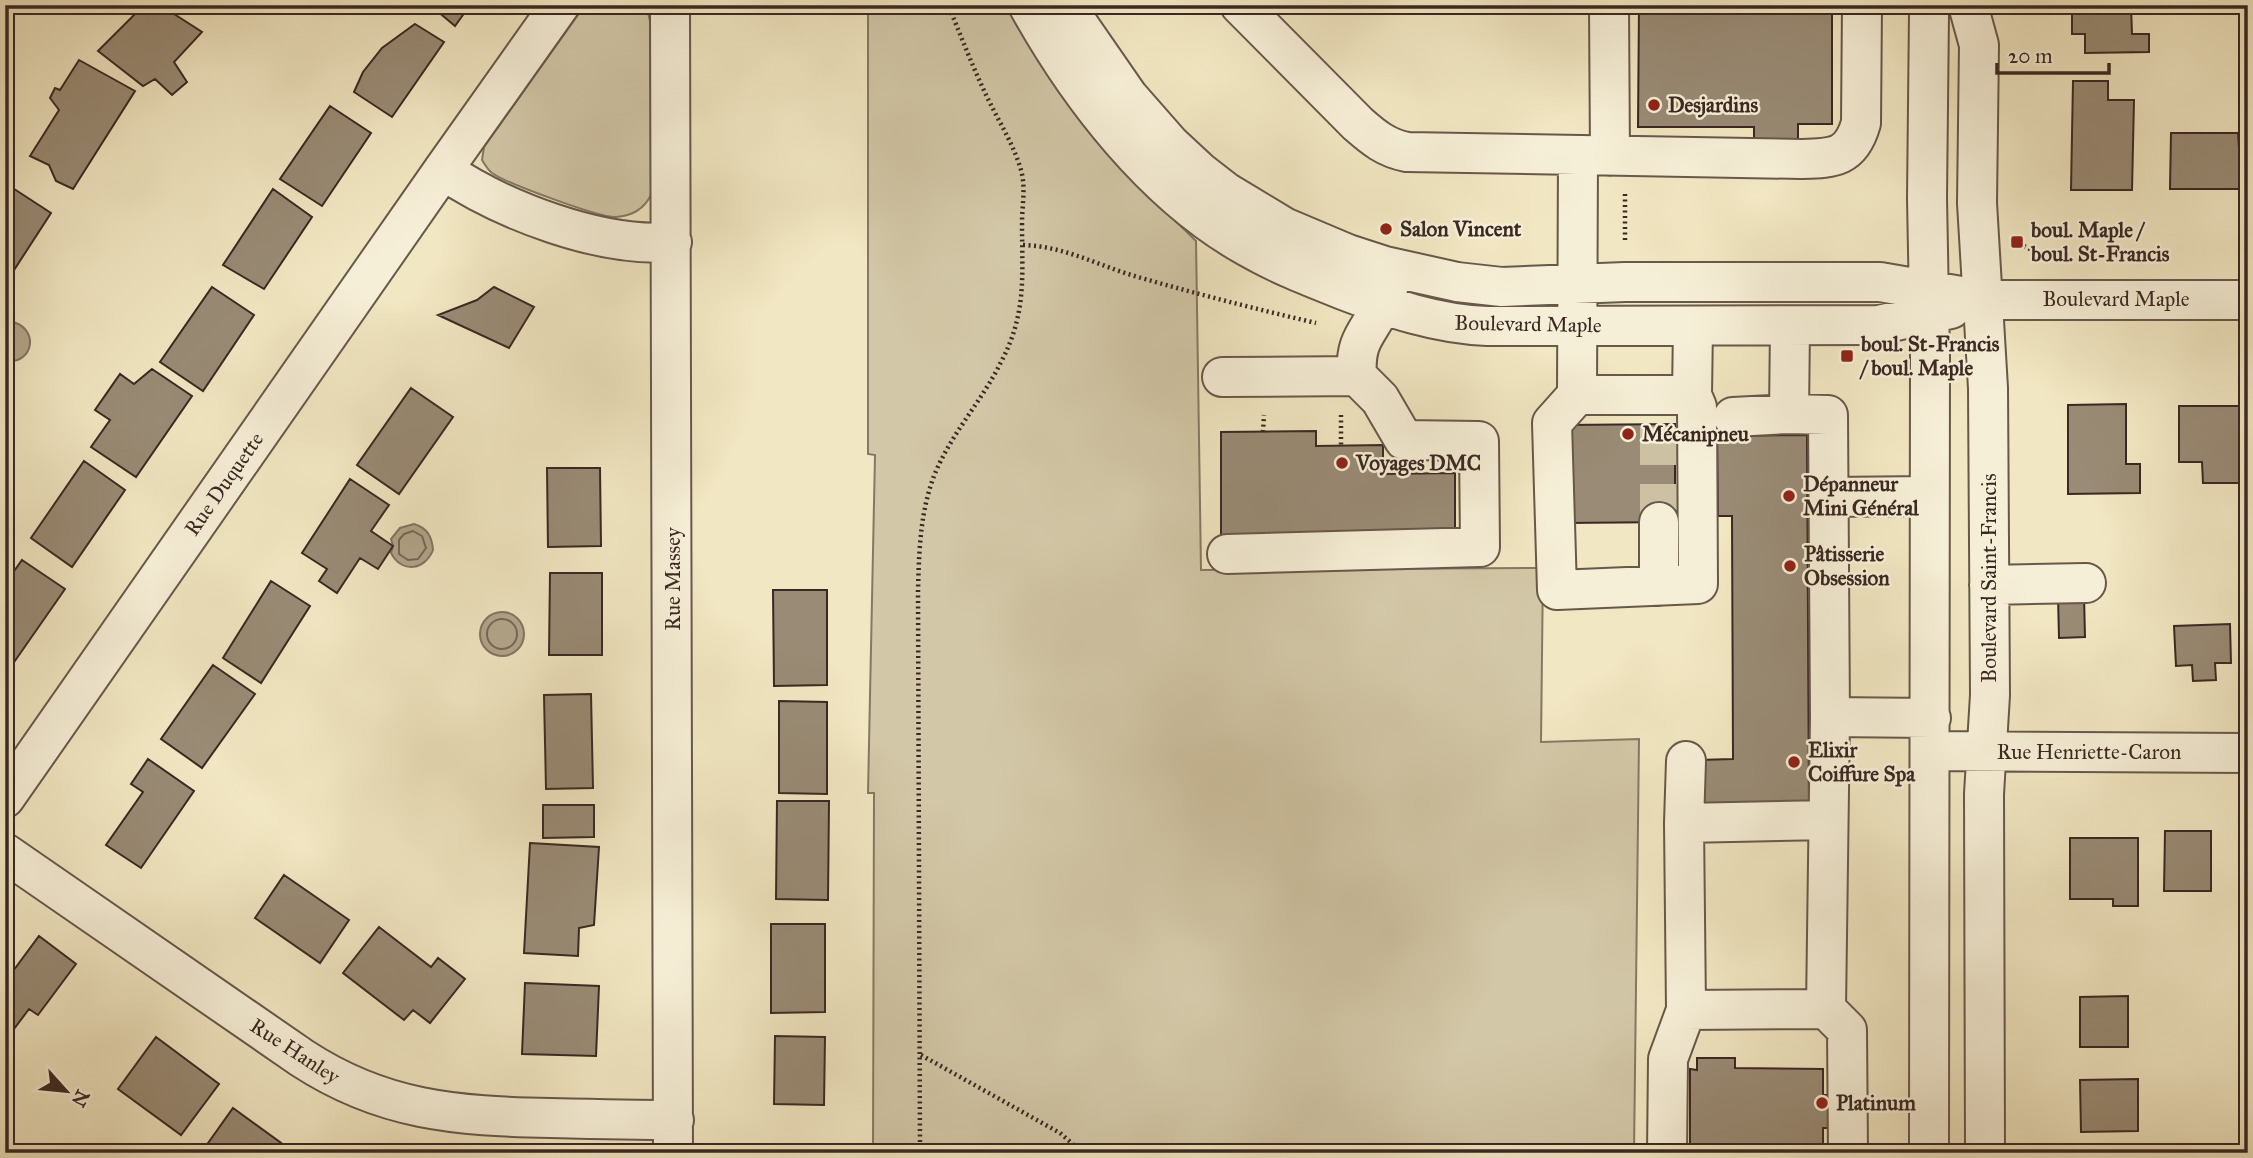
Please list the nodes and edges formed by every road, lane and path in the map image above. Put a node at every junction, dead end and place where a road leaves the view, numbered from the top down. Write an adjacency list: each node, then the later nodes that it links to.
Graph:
1 (560, 5): 12 (street, Rue Duquette)
2 (670, 5): 14 (street, Rue Massey)
3 (948, 5): 15 (path)
4 (1028, 5): 21 (street, Boulevard Maple)
5 (1065, 5): 16 (street, Boulevard Maple)
6 (1240, 5): 11 (street)
7 (1609, 5): 11 (street)
8 (1862, 5): 11 (street)
9 (1931, 5): 20 (street)
10 (1968, 5): 18 (street, Boulevard Saint-Francis)
11 (1604, 156): 13 (path); 17 (street)
12 (443, 170): 14 (street); 44 (street, Rue Duquette)
13 (1625, 240)
14 (672, 242): 51 (street, Rue Massey)
15 (1024, 246): 22 (path); 50 (path)
16 (1395, 268): 17 (street, Boulevard Maple); 21 (street)
17 (1577, 284): 20 (street, Boulevard Maple); 23 (street)
18 (1984, 300): 19 (street, Boulevard Maple); 20 (street, Boulevard Maple); 37 (street, Boulevard Saint-Francis)
19 (2248, 300)
20 (1928, 302): 25 (street, Boulevard Maple); 32 (street)
21 (1382, 304): 23 (street, Boulevard Maple); 26 (street)
22 (1317, 324)
23 (1577, 326): 24 (street, Boulevard Maple); 28 (street)
24 (1693, 326): 25 (street, Boulevard Maple); 29 (street)
25 (1790, 326): 30 (street)
26 (1357, 376): 27 (street); 35 (street)
27 (1222, 377)
28 (1590, 405): 29 (street); 38 (street)
29 (1670, 405): 38 (street)
30 (1789, 414): 31 (street); 33 (street)
31 (1733, 417)
32 (1929, 496): 33 (street); 40 (street)
33 (1829, 497): 39 (street)
34 (1659, 522): 38 (street)
35 (1227, 554)
36 (2086, 583): 37 (street)
37 (1989, 585): 41 (street, Boulevard Saint-Francis)
38 (1659, 586)
39 (1830, 717): 40 (street, Rue Henriette-Caron); 45 (street)
40 (1931, 734): 41 (street, Rue Henriette-Caron); 56 (street)
41 (1987, 752): 42 (street, Rue Henriette-Caron); 57 (street, Boulevard Saint-Francis)
42 (2248, 752)
43 (1686, 761): 46 (street)
44 (5, 798)
45 (1828, 820): 46 (street); 48 (street)
46 (1684, 823): 49 (street)
47 (5, 853): 51 (street, Rue Hanley)
48 (1826, 1009): 49 (street); 55 (street)
49 (1686, 1010): 54 (street)
50 (921, 1055): 52 (path); 53 (path)
51 (673, 1136)
52 (920, 1153)
53 (1077, 1153)
54 (1667, 1153)
55 (1848, 1153)
56 (1929, 1153)
57 (1985, 1153)

